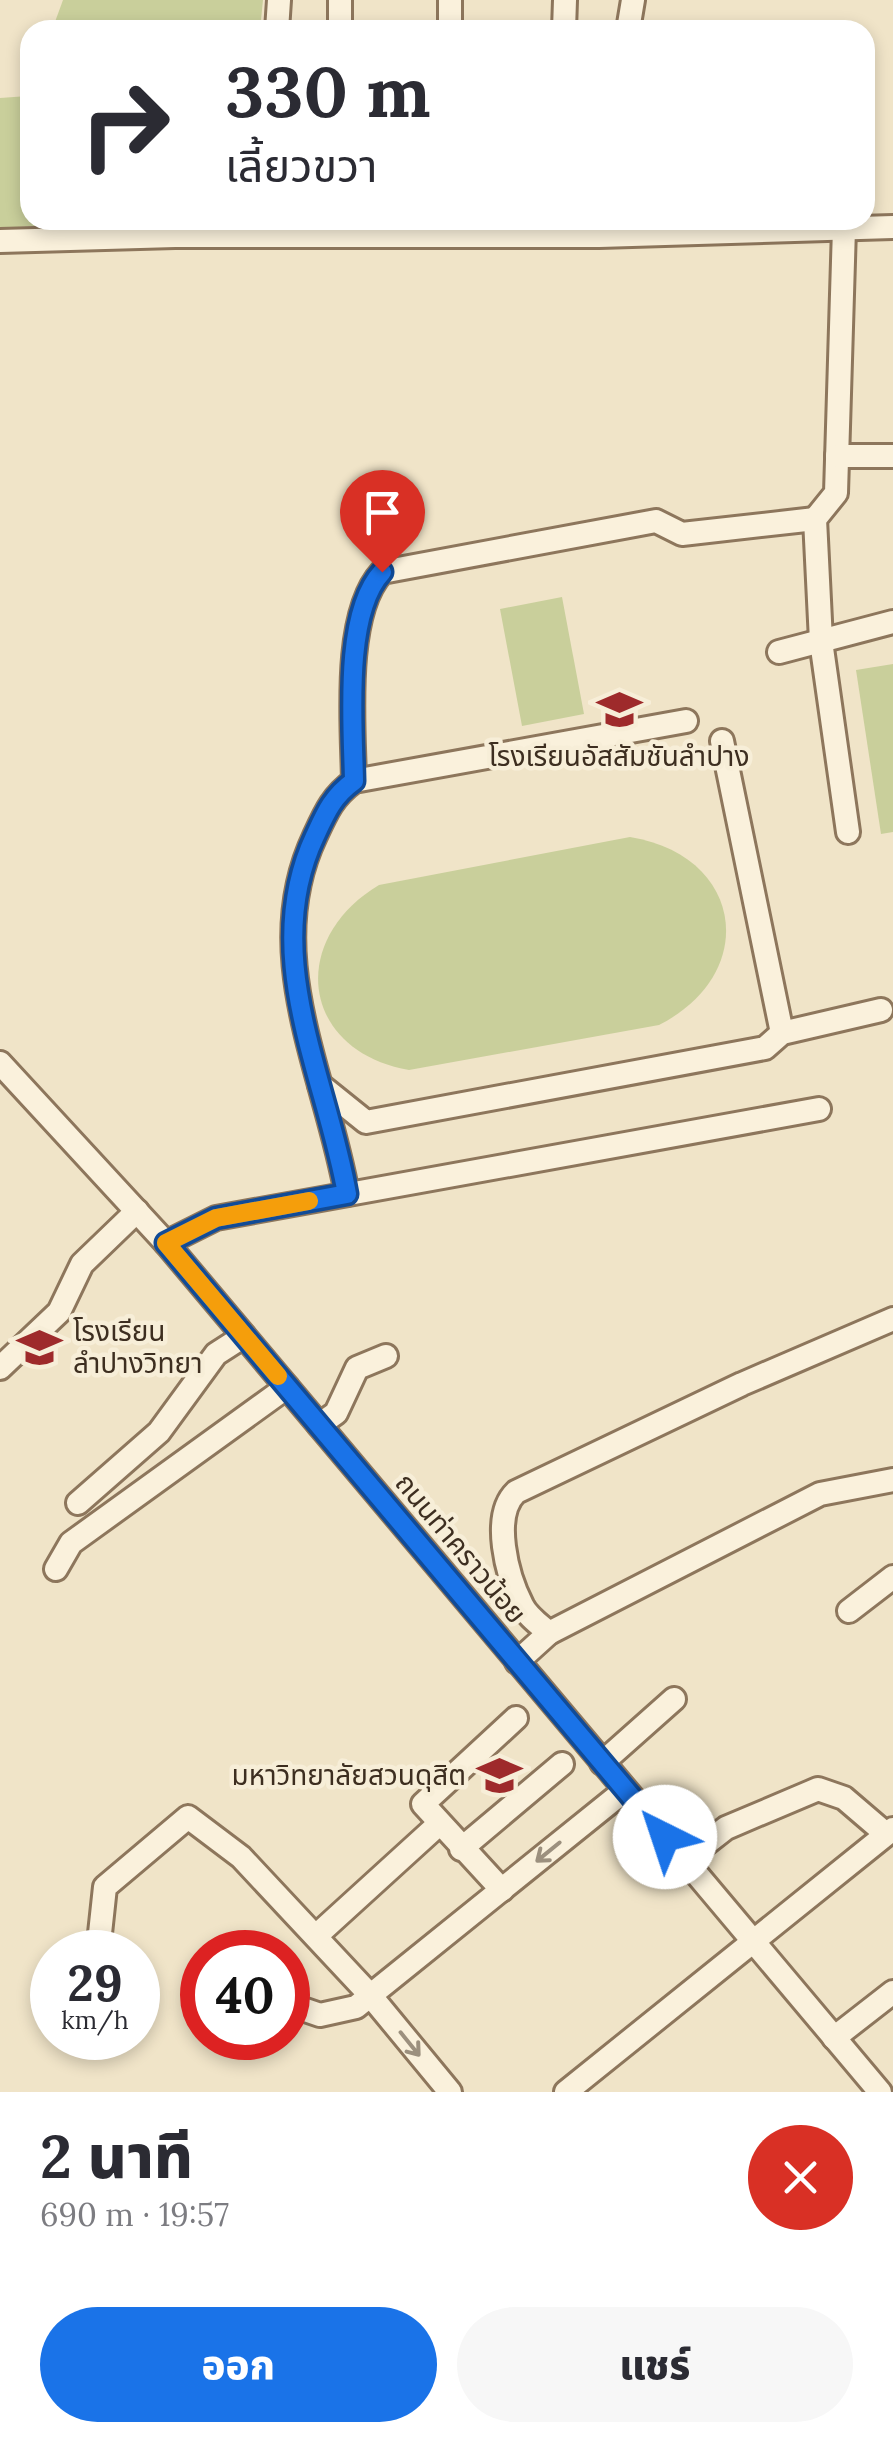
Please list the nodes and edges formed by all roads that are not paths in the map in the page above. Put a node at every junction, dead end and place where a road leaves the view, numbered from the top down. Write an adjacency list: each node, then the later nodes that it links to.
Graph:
1 (213, 230): 3 (street)
2 (844, 230): 4 (street)
3 (0, 241)
4 (837, 456): 5 (street); 6 (street)
5 (893, 456)
6 (815, 519): 8 (street); 12 (street)
7 (893, 622): 8 (street)
8 (821, 641): 9 (street); 13 (street)
9 (779, 652)
10 (686, 721): 12 (street)
11 (722, 741): 15 (street)
12 (354, 781): 17 (street)
13 (848, 832)
14 (880, 1010): 15 (street)
15 (782, 1033): 19 (street)
16 (0, 1063): 22 (street, ถนนท่าคราวน้อย)
17 (320, 1084): 19 (street); 20 (street)
18 (819, 1109): 21 (street)
19 (366, 1122): 20 (street)
20 (333, 1130): 21 (street)
21 (347, 1194): 23 (street)
22 (137, 1211): 23 (street, ถนนท่าคราวน้อย); 27 (street)
23 (166, 1243): 25 (street, ถนนท่าคราวน้อย)
24 (893, 1319): 35 (street)
25 (244, 1336): 28 (street, ถนนท่าคราวน้อย); 31 (street)
26 (386, 1356): 29 (street)
27 (0, 1368)
28 (287, 1387): 29 (street, ถนนท่าคราวน้อย); 32 (street)
29 (320, 1426): 36 (street, ถนนท่าคราวน้อย)
30 (893, 1480): 35 (street)
31 (78, 1503)
32 (56, 1569)
33 (893, 1578): 34 (street)
34 (848, 1611)
35 (550, 1633): 36 (street)
36 (516, 1662): 39 (street, ถนนท่าคราวน้อย)
37 (674, 1700): 39 (street)
38 (516, 1718): 42 (street)
39 (602, 1763): 41 (street, ถนนท่าคราวน้อย)
40 (562, 1764): 44 (street)
41 (624, 1791): 45 (street, ถนนท่าคราวน้อย); 46 (street, one-way to 46)
42 (440, 1824): 44 (street); 48 (street)
43 (890, 1832): 45 (street); 49 (street)
44 (461, 1849): 46 (street)
45 (685, 1860): 49 (street, ถนนท่าคราวน้อย)
46 (502, 1890): 51 (street)
47 (100, 1930): 48 (street)
48 (316, 1936): 51 (street)
49 (754, 1940): 53 (street, ถนนท่าคราวน้อย); 55 (street)
50 (893, 1992): 53 (street)
51 (370, 1995): 52 (street); 54 (street, one-way to 54)
52 (310, 2010)
53 (834, 2038): 56 (street, ถนนท่าคราวน้อย)
54 (450, 2092)
55 (566, 2092)
56 (880, 2092)

